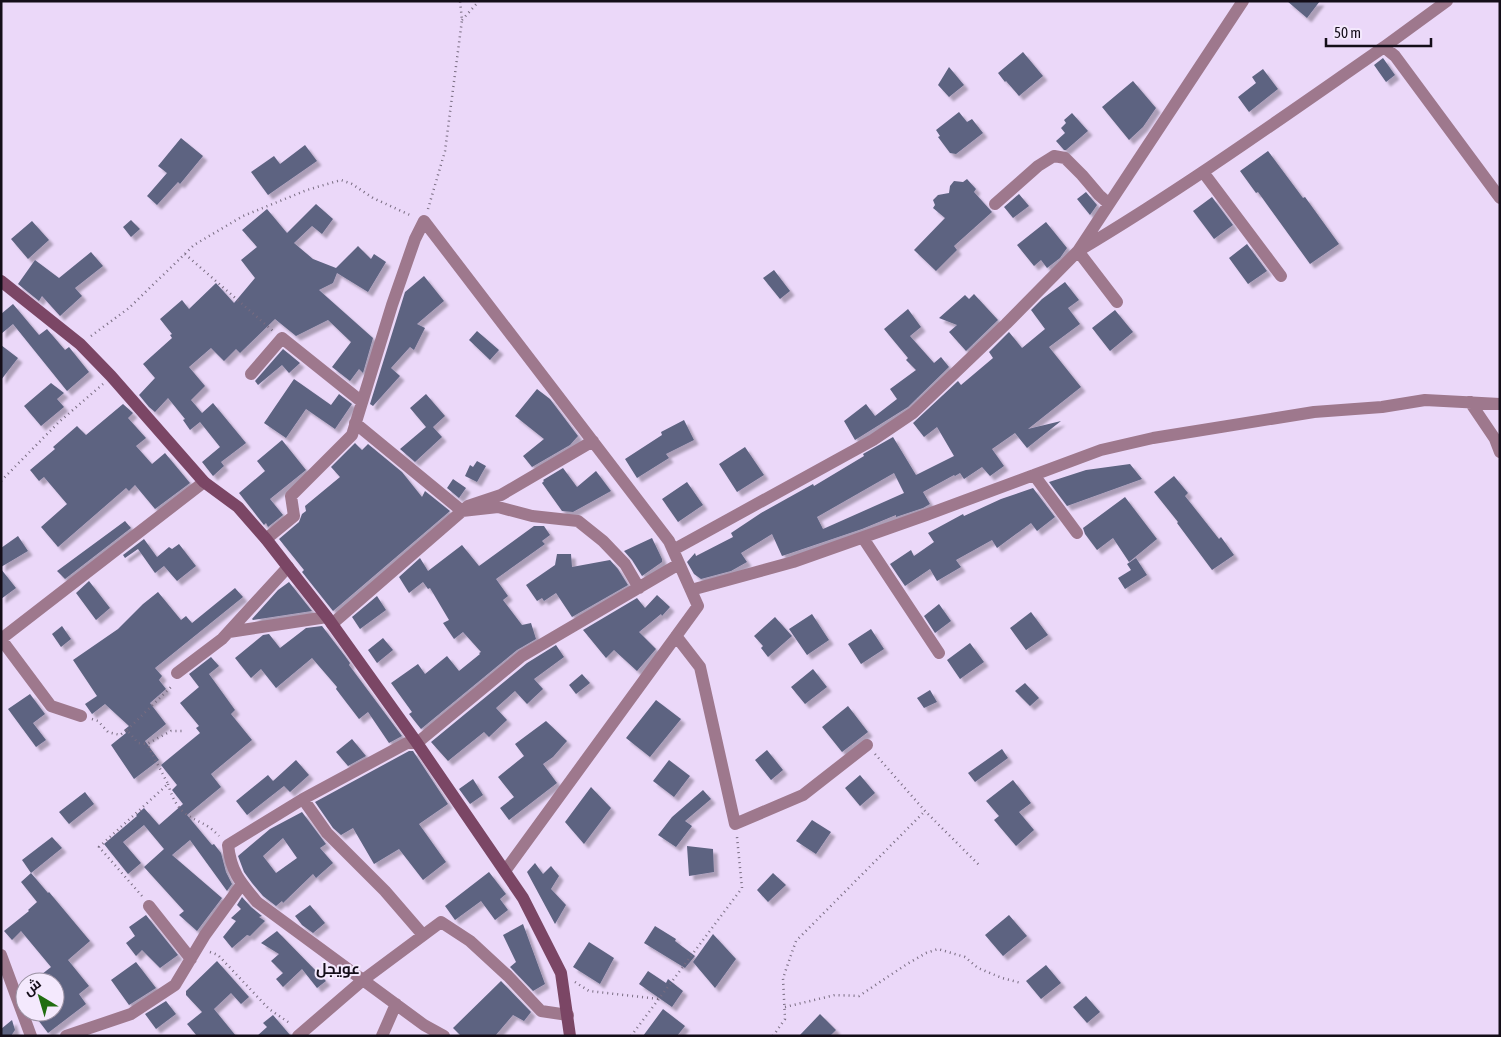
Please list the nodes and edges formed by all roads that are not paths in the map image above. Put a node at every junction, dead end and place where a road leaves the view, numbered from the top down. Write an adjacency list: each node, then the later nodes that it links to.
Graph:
1 (1243, 1): 7 (street)
2 (1439, 3): 3 (street)
3 (1384, 47): 4 (street); 5 (street)
4 (1203, 172): 8 (street); 9 (street)
5 (1500, 198)
6 (994, 204): 7 (street)
7 (1109, 204): 8 (street)
8 (1078, 251): 11 (street); 25 (street)
9 (1281, 276)
10 (1, 281): 20 (street)
11 (1117, 302)
12 (251, 374): 13 (street)
13 (362, 402): 16 (street); 17 (street)
14 (1470, 402): 15 (street); 18 (street); 19 (street)
15 (1500, 404)
16 (355, 423): 21 (street); 24 (street)
17 (593, 441): 21 (street); 25 (street)
18 (1500, 452)
19 (1034, 475): 22 (street); 23 (street)
20 (204, 482): 24 (street); 33 (street)
21 (462, 511): 28 (street); 30 (street)
22 (1076, 533)
23 (863, 538): 29 (street); 34 (street)
24 (266, 539): 27 (street)
25 (673, 550): 26 (street)
26 (680, 564): 28 (street); 29 (street)
27 (288, 567): 30 (street); 31 (street)
28 (639, 588): 37 (street)
29 (691, 590): 32 (street)
30 (329, 620): 31 (street); 37 (street)
31 (229, 632): 35 (street)
32 (676, 636): 38 (street); 40 (street)
33 (1, 639): 36 (street)
34 (939, 653)
35 (177, 673)
36 (81, 716)
37 (417, 743): 39 (street); 40 (street)
38 (866, 745)
39 (303, 799): 41 (street); 43 (street)
40 (504, 871): 48 (street)
41 (242, 884): 44 (street); 46 (street)
42 (150, 906): 44 (street)
43 (423, 935): 46 (street); 48 (street)
44 (194, 953): 51 (street)
45 (1, 955): 50 (street)
46 (362, 980): 47 (street); 49 (street)
47 (396, 1004): 52 (street); 53 (street)
48 (568, 1015): 54 (street)
49 (300, 1034)
50 (31, 1036)
51 (66, 1036)
52 (382, 1036)
53 (444, 1036)
54 (570, 1036)

